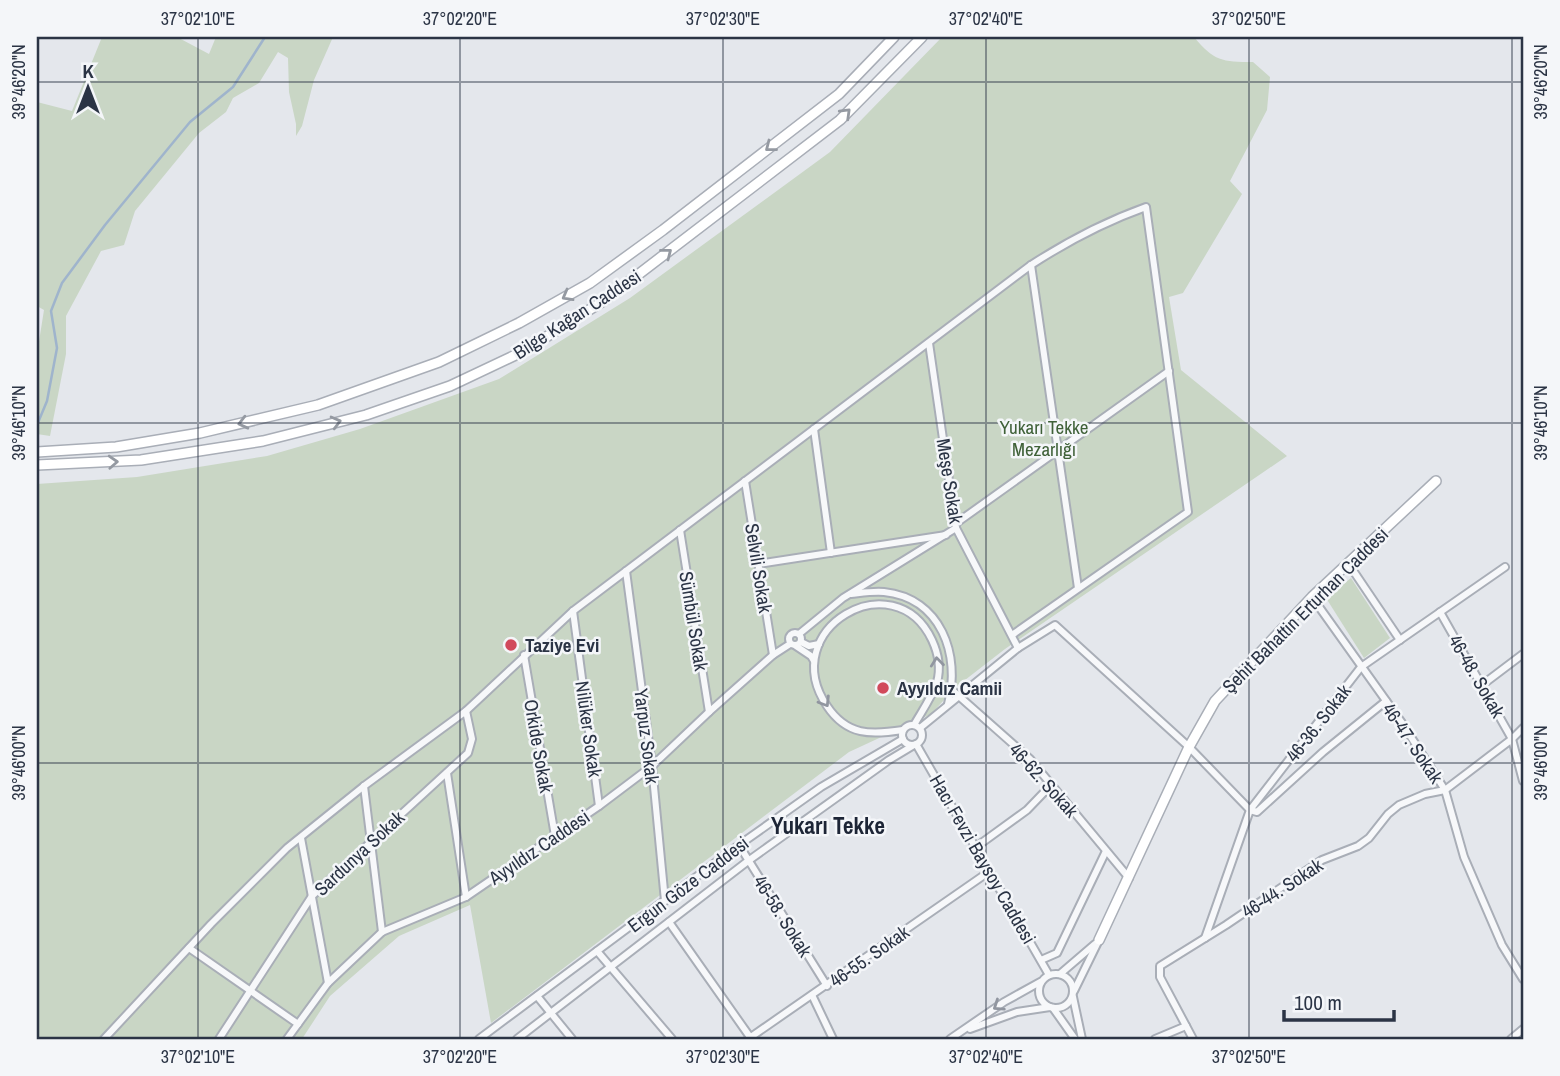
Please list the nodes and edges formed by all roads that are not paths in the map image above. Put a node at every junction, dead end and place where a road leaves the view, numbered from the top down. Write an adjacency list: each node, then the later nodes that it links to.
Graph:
1 (894, 37): 8 (main road, Bilge Kağan Caddesi, one-way to 8)
2 (922, 37): 9 (main road, Bilge Kağan Caddesi, one-way to 2)
3 (1031, 265): 4 (street); 5 (street); 7 (street)
4 (929, 343): 6 (street); 12 (street, Meşe Sokak)
5 (1169, 371): 7 (street, Ayyıldız Caddesi); 20 (street)
6 (814, 429): 10 (street); 15 (street)
7 (1058, 450): 12 (street, Ayyıldız Caddesi); 20 (street)
8 (42, 452)
9 (41, 465)
10 (745, 481): 13 (street); 17 (street, Selvili Sokak)
11 (1436, 481): 16 (main road, Şehit Bahattin Erturhan Caddesi)
12 (955, 526): 14 (street, Ayyıldız Caddesi); 25 (street, Meşe Sokak)
13 (680, 530): 19 (street); 41 (street, Sümbül Sokak)
14 (946, 535): 15 (street); 21 (street, Ayyıldız Caddesi)
15 (831, 553): 17 (street)
16 (1348, 563): 22 (main road, Şehit Bahattin Erturhan Caddesi); 26 (street)
17 (758, 564): 32 (street, Selvili Sokak)
18 (1504, 567): 24 (street, 46-36. Sokak)
19 (626, 571): 23 (street); 49 (street, Yarpuz Sokak)
20 (1078, 588): 25 (street)
21 (849, 595): 27 (street, Ayyıldız Caddesi); 36 (street)
22 (1311, 597): 34 (street, 46-47. Sokak); 48 (main road, Şehit Bahattin Erturhan Caddesi)
23 (573, 611): 31 (street); 59 (street, Nilüker Sokak)
24 (1440, 612): 26 (street, 46-36. Sokak); 35 (street, 46-48. Sokak)
25 (1012, 635): 29 (street, Meşe Sokak)
26 (1400, 640): 34 (street, 46-36. Sokak)
27 (796, 642): 28 (street); 32 (street, Ayyıldız Caddesi); 33 (street)
28 (819, 645): 33 (street); 42 (street, one-way to 28)
29 (1018, 648): 37 (street); 48 (street)
30 (1523, 654): 35 (street)
31 (524, 655): 40 (street); 61 (street, Orkide Sokak)
32 (773, 656): 41 (street, Ayyıldız Caddesi)
33 (815, 663): 44 (street, one-way to 44)
34 (1362, 667): 38 (street, 46-47. Sokak); 60 (street, 46-36. Sokak)
35 (1482, 685): 46 (street, 46-48. Sokak)
36 (952, 690): 37 (street, 46-62. Sokak); 39 (street)
37 (959, 696): 39 (street); 53 (street, 46-62. Sokak)
38 (1386, 701): 56 (street, 46-47. Sokak); 60 (street)
39 (947, 707): 42 (street)
40 (466, 711): 50 (street, Sardunya Sokak); 54 (street)
41 (709, 712): 49 (street, Ayyıldız Caddesi)
42 (917, 726): 44 (street); 47 (street)
43 (1523, 728): 46 (street, 46-44. Sokak)
44 (903, 730): 45 (street)
45 (903, 739): 47 (street); 51 (street, Ergun Göze Caddesi)
46 (1513, 739): 52 (street, 46-48. Sokak); 56 (street, 46-44. Sokak)
47 (915, 744): 57 (street, Ergun Göze Caddesi); 65 (street, Hacı Fevzi Baysoy Caddesi)
48 (1189, 747): 60 (street); 69 (main road, Şehit Bahattin Erturhan Caddesi)
49 (652, 766): 59 (street, Ayyıldız Caddesi); 72 (street, Yarpuz Sokak)
50 (447, 773): 63 (street, Sardunya Sokak); 71 (street)
51 (837, 778): 55 (street, Ergun Göze Caddesi); 57 (street)
52 (1523, 781)
53 (1051, 785): 65 (street); 66 (street, 46-62. Sokak)
54 (364, 786): 62 (street); 63 (street)
55 (821, 787): 58 (street); 64 (street, Ergun Göze Caddesi)
56 (1445, 790): 75 (street, 46-44. Sokak); 83 (street, 46-47. Sokak)
57 (846, 791): 58 (street, Ergun Göze Caddesi)
58 (831, 802): 67 (street, Ergun Göze Caddesi)
59 (599, 806): 61 (street, Ayyıldız Caddesi)
60 (1250, 810): 75 (street, 46-36. Sokak)
61 (555, 836): 71 (street, Ayyıldız Caddesi)
62 (301, 838): 70 (street); 77 (street)
63 (370, 841): 70 (street, Sardunya Sokak); 74 (street)
64 (739, 845): 67 (street, 46-58. Sokak); 72 (street, Ergun Göze Caddesi)
65 (976, 847): 68 (street, Hacı Fevzi Baysoy Caddesi)
66 (1105, 851): 69 (street, 46-62. Sokak); 79 (street)
67 (748, 861): 73 (street, Ergun Göze Caddesi); 86 (street, 46-58. Sokak)
68 (990, 871): 79 (street, Hacı Fevzi Baysoy Caddesi); 86 (street, 46-55. Sokak)
69 (1129, 878): 76 (main road, Şehit Bahattin Erturhan Caddesi)
70 (312, 896): 85 (street); 87 (street, Sardunya Sokak)
71 (466, 897): 74 (street, Ayyıldız Caddesi)
72 (665, 901): 78 (street, Ergun Göze Caddesi)
73 (669, 922): 80 (street, Ergun Göze Caddesi); 97 (street)
74 (382, 932): 85 (street, Ayyıldız Caddesi)
75 (1206, 938): 94 (street, 46-44. Sokak)
76 (1099, 940): 81 (street, Şehit Bahattin Erturhan Caddesi); 88 (street, Şehit Bahattin Erturhan Caddesi)
77 (189, 948): 87 (street); 98 (street)
78 (597, 951): 80 (street); 90 (street, Ergun Göze Caddesi)
79 (1041, 960): 82 (street, Hacı Fevzi Baysoy Caddesi)
80 (612, 967): 92 (street, Ergun Göze Caddesi); 104 (street)
81 (1060, 974): 82 (street); 88 (street)
82 (1049, 975): 84 (street)
83 (1523, 979)
84 (1041, 982): 91 (street); 96 (street, one-way to 96)
85 (328, 984): 93 (street, Ayyıldız Caddesi)
86 (827, 986): 89 (street, 46-55. Sokak)
87 (249, 990): 93 (street); 99 (street, Sardunya Sokak)
88 (1073, 994): 91 (street); 108 (street)
89 (812, 995): 97 (street, 46-55. Sokak); 105 (street)
90 (537, 996): 92 (street); 101 (street, Ergun Göze Caddesi)
91 (1051, 1007): 96 (street); 107 (street)
92 (551, 1014): 102 (street, Ergun Göze Caddesi); 103 (street)
93 (298, 1024): 100 (street, Ayyıldız Caddesi)
94 (1186, 1026): 109 (street); 110 (street)
95 (1523, 1029): 111 (street)
96 (959, 1037): 106 (street)
97 (749, 1038)
98 (104, 1039)
99 (219, 1039)
100 (288, 1039)
101 (480, 1039)
102 (517, 1039)
103 (572, 1039)
104 (671, 1039)
105 (833, 1039)
106 (950, 1039)
107 (1075, 1039)
108 (1082, 1039)
109 (1155, 1039)
110 (1193, 1039)
111 (1511, 1039)

